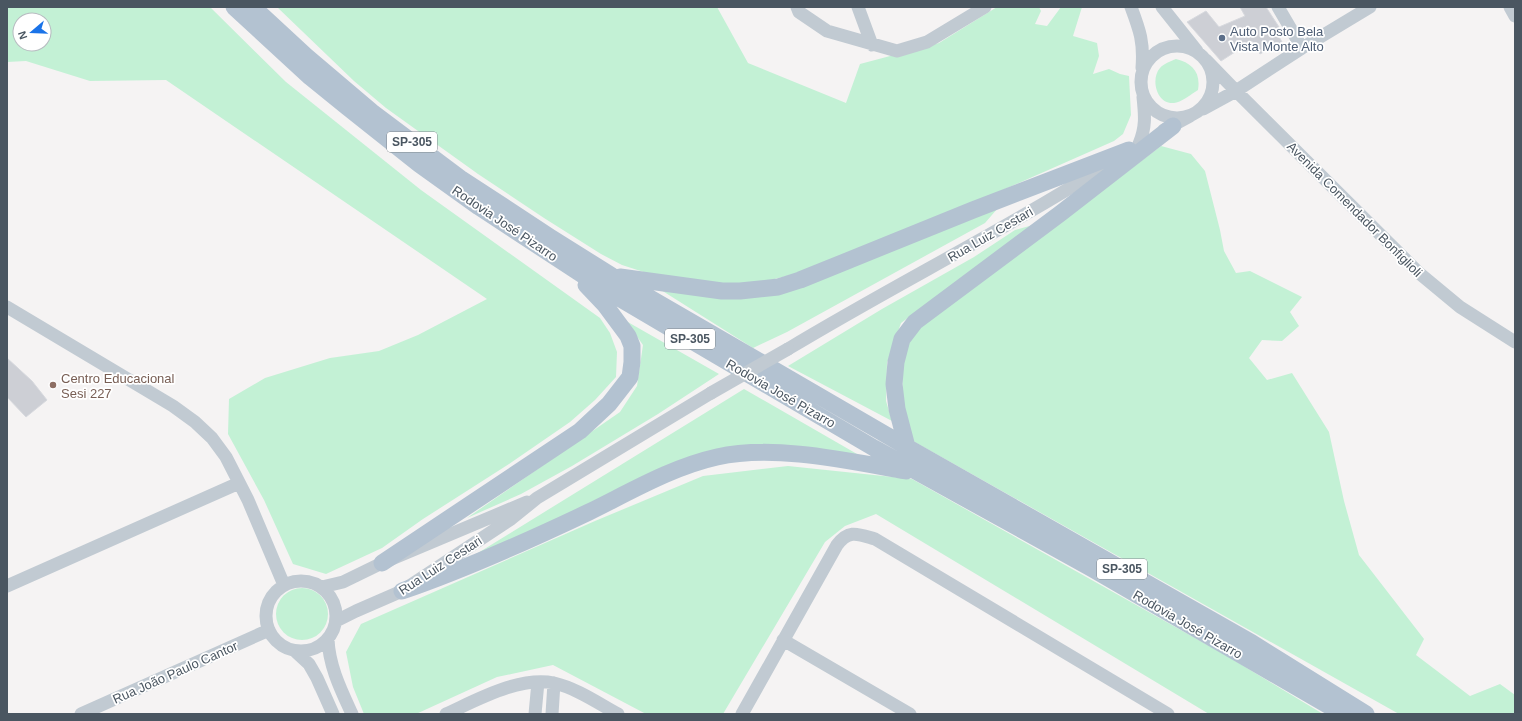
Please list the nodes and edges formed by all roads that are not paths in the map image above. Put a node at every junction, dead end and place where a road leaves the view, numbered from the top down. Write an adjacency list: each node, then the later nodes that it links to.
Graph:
1 (234, 7): 22 (main road, Rodovia José Pizarro / SP-305)
2 (253, 7): 23 (main road, Rodovia José Pizarro / SP-305)
3 (797, 7): 13 (street)
4 (858, 7): 13 (street)
5 (985, 7): 13 (street)
6 (1123, 7): 11 (street)
7 (1162, 7): 15 (street, Avenida Comendador Bonfiglioli)
8 (1278, 7): 14 (street)
9 (1370, 7): 14 (street, Rua Luiz Cestari)
10 (1510, 7): 12 (street)
11 (1133, 13): 16 (street)
12 (1515, 16)
13 (872, 45)
14 (1302, 48): 18 (street, Rua Luiz Cestari)
15 (1202, 56): 16 (street); 18 (street, Avenida Comendador Bonfiglioli); 19 (street)
16 (1141, 76): 17 (street)
17 (1142, 91): 19 (street); 21 (street)
18 (1236, 91): 19 (street, Rua Luiz Cestari); 25 (street, Avenida Comendador Bonfiglioli)
19 (1195, 113): 20 (street, Rua Luiz Cestari)
20 (1173, 126): 21 (street, Rua Luiz Cestari); 26 (main road)
21 (1134, 147): 23 (main road); 29 (street, Rua Luiz Cestari, bridge)
22 (566, 264): 27 (main road, Rodovia José Pizarro / SP-305); 30 (main road)
23 (612, 276): 26 (main road, Rodovia José Pizarro / SP-305)
24 (7, 307): 28 (street)
25 (1515, 342)
26 (907, 447): 53 (main road, Rodovia José Pizarro / SP-305)
27 (919, 474): 34 (main road); 52 (main road, Rodovia José Pizarro / SP-305)
28 (239, 482): 31 (street); 32 (street)
29 (536, 498): 30 (street, Rua Luiz Cestari); 34 (street, Rua Luiz Cestari)
30 (382, 563): 33 (street, Rua Luiz Cestari)
31 (284, 585): 33 (street); 36 (street)
32 (7, 586)
33 (322, 588): 35 (street)
34 (402, 592): 35 (street, Rua Luiz Cestari)
35 (336, 621): 37 (street)
36 (268, 630): 39 (street); 42 (street, Rua João Paulo Cantor)
37 (328, 639): 39 (street); 44 (street)
38 (783, 640): 49 (street); 50 (street); 51 (street)
39 (296, 652): 43 (street)
40 (538, 682): 41 (street); 45 (street); 46 (street)
41 (554, 683): 47 (street); 48 (street)
42 (81, 714)
43 (333, 714)
44 (352, 714)
45 (446, 714)
46 (535, 714)
47 (552, 714)
48 (618, 714)
49 (742, 714)
50 (910, 714)
51 (1168, 714)
52 (1343, 714)
53 (1366, 714)

